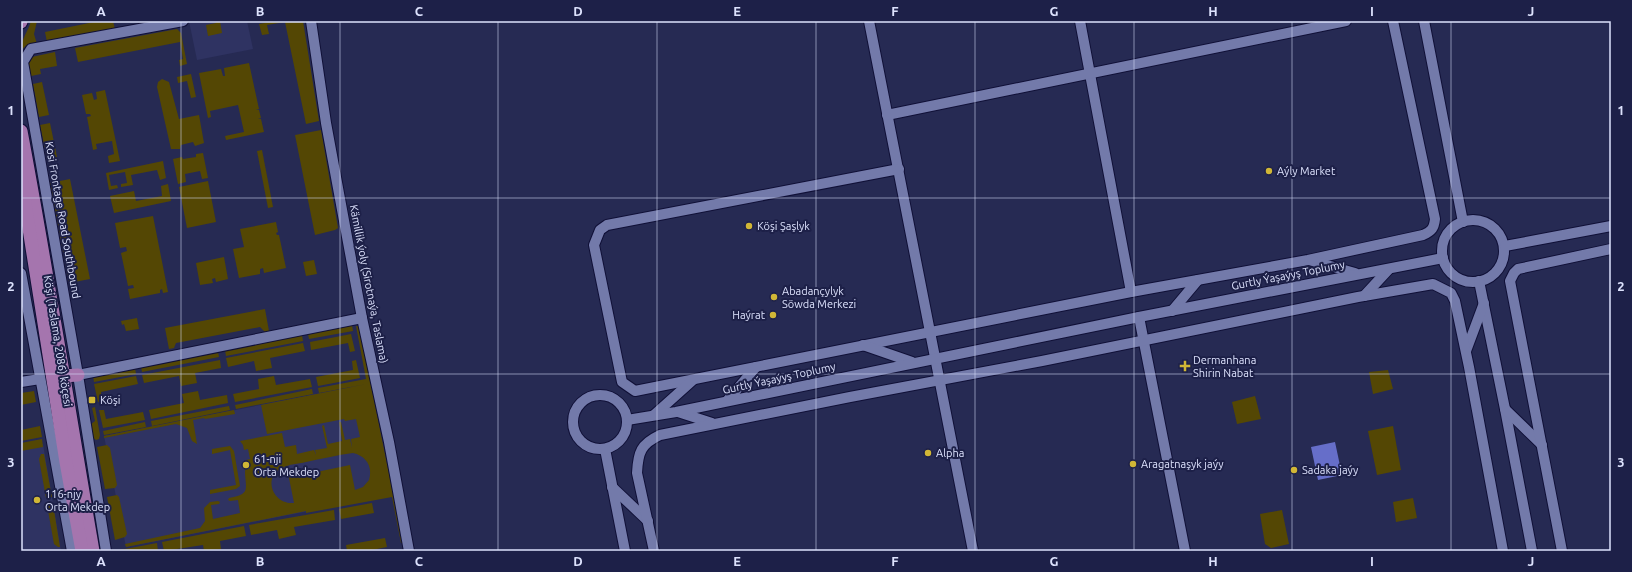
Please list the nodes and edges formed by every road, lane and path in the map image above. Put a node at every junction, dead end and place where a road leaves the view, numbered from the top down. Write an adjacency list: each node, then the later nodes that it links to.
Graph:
1 (183, 21): 37 (street, Kosi Frontage Road Southbound)
2 (311, 21): 29 (street, Kämillik ýoly (Sirotnaýa, Taslama))
3 (870, 21): 9 (street)
4 (1080, 21): 8 (street)
5 (1346, 21): 8 (street)
6 (1393, 21): 18 (street)
7 (1424, 21): 13 (street)
8 (1090, 73): 9 (street); 24 (street)
9 (887, 115): 11 (street)
10 (21, 131): 38 (main road, Köşi (Taslama, 2086) köçesi)
11 (899, 169): 30 (street); 40 (street)
12 (21, 178): 51 (main road, Köşi (Taslama, 2086) köçesi)
13 (1463, 222): 15 (street); 17 (street)
14 (1611, 226): 15 (street)
15 (1504, 246): 23 (street)
16 (1611, 249): 49 (street)
17 (1443, 258): 19 (street, Gurtly Ýaşaýyş Toplumy); 23 (street)
18 (1308, 260): 21 (street); 22 (street)
19 (1389, 269): 21 (street, Gurtly Ýaşaýyş Toplumy); 25 (street)
20 (21, 273): 39 (street)
21 (1357, 273): 27 (street, Gurtly Ýaşaýyş Toplumy)
22 (1198, 280): 24 (street); 27 (street)
23 (1479, 281): 26 (street)
24 (1131, 292): 30 (street)
25 (1364, 296): 31 (street); 33 (street)
26 (1484, 303): 33 (street); 44 (street)
27 (1172, 311): 28 (street, Gurtly Ýaşaýyş Toplumy)
28 (1139, 317): 31 (street); 34 (street, Gurtly Ýaşaýyş Toplumy)
29 (362, 318): 37 (street); 59 (street, Kämillik ýoly (Sirotnaýa, Taslama))
30 (930, 332): 32 (street); 34 (street)
31 (1143, 340): 41 (street); 63 (street)
32 (863, 345): 35 (street); 36 (street)
33 (1466, 351): 64 (street)
34 (935, 358): 35 (street, Gurtly Ýaşaýyş Toplumy); 41 (street)
35 (912, 362): 43 (street, Gurtly Ýaşaýyş Toplumy)
36 (756, 367): 40 (street); 43 (street)
37 (78, 375): 38 (main road); 58 (street, Kosi Frontage Road Southbound)
38 (63, 376): 57 (main road, Köşi (Taslama, 2086) köçesi)
39 (40, 379): 42 (street); 52 (street)
40 (693, 380): 46 (street)
41 (940, 380): 48 (street); 62 (street)
42 (21, 382)
43 (727, 401): 45 (street, Gurtly Ýaşaýyş Toplumy)
44 (1505, 409): 49 (street); 65 (street)
45 (676, 412): 46 (street, Gurtly Ýaşaýyş Toplumy); 48 (street)
46 (654, 415): 47 (street, Gurtly Ýaşaýyş Toplumy)
47 (627, 420): 50 (street); 50 (street)
48 (714, 424): 54 (street)
49 (1542, 445): 66 (street)
50 (605, 449): 53 (street)
51 (66, 462): 52 (main road); 56 (main road, Köşi (Taslama, 2086) köçesi)
52 (58, 478): 55 (street)
53 (612, 487): 54 (street); 60 (street)
54 (648, 521): 61 (street)
55 (72, 551)
56 (82, 551)
57 (93, 551)
58 (106, 551)
59 (409, 551)
60 (625, 551)
61 (654, 551)
62 (973, 551)
63 (1185, 551)
64 (1503, 551)
65 (1532, 551)
66 (1562, 551)

